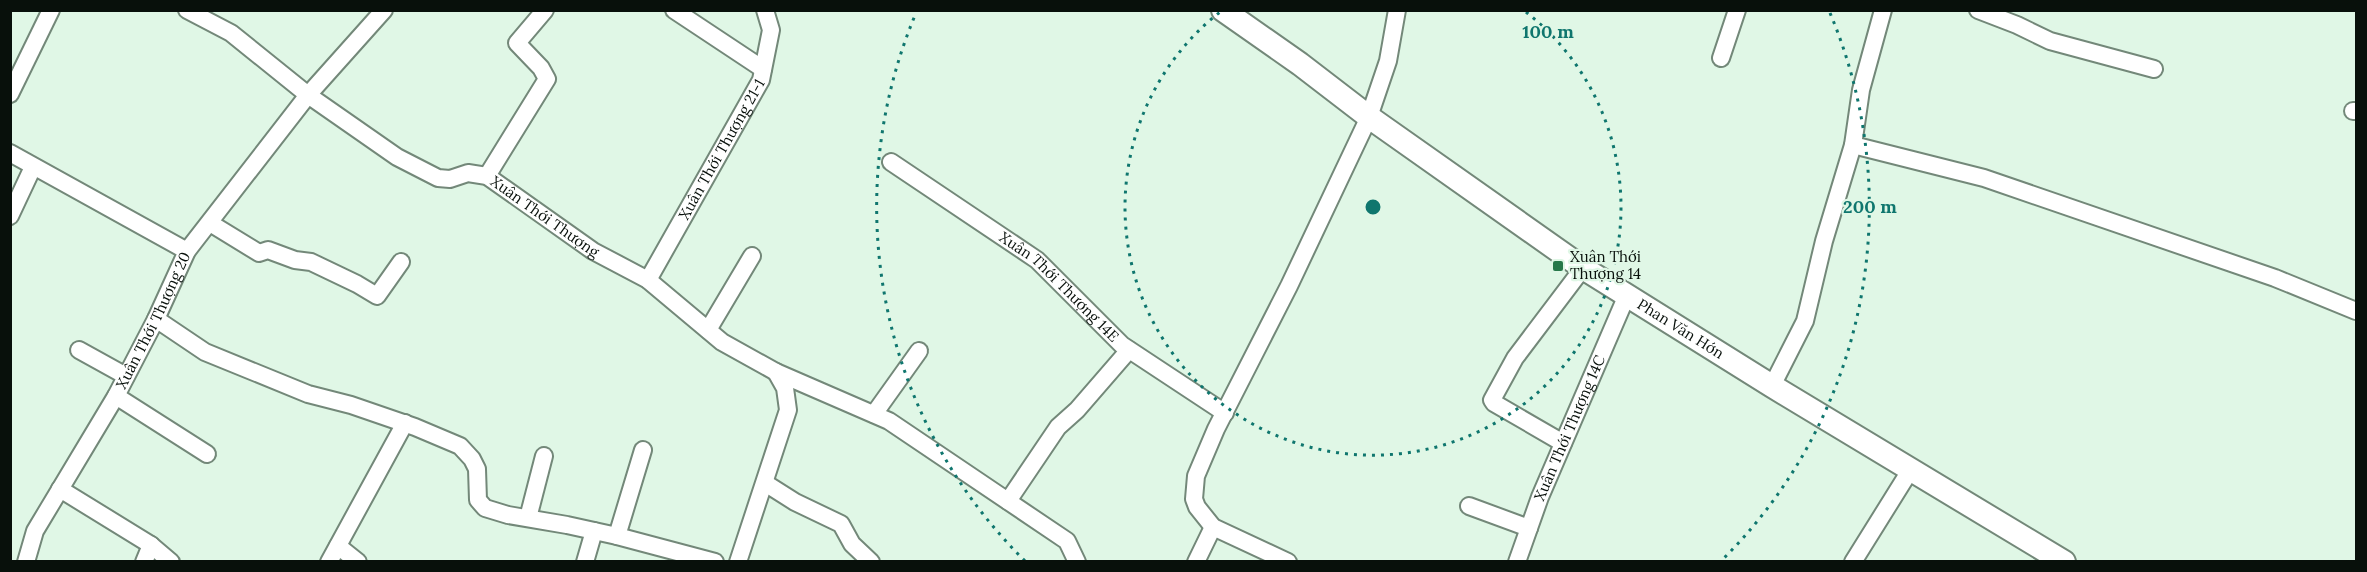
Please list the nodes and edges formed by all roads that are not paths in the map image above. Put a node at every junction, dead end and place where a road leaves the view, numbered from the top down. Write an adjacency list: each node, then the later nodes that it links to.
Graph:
1 (51, 10): 16 (street)
2 (188, 10): 17 (street, Xuân Thới Thượng)
3 (384, 10): 17 (street, Xuân Thới Thượng 20)
4 (545, 10): 23 (street)
5 (674, 10): 14 (street)
6 (765, 10): 14 (street, Xuân Thới Thượng 21-1)
7 (1223, 10): 18 (main road, Phan Văn Hớn)
8 (1397, 10): 18 (street)
9 (1737, 10): 13 (street)
10 (1883, 10): 19 (street)
11 (1978, 10): 12 (street)
12 (2021, 18): 15 (street)
13 (1721, 58)
14 (763, 69): 30 (street, Xuân Thới Thượng 21-1)
15 (2154, 69)
16 (10, 94)
17 (308, 95): 23 (street, Xuân Thới Thượng); 25 (street, Xuân Thới Thượng 20)
18 (1369, 117): 29 (main road, Phan Văn Hớn); 42 (street)
19 (1852, 145): 32 (street); 40 (street)
20 (10, 153): 22 (street)
21 (891, 162): 36 (street, Xuân Thới Thượng 14E)
22 (33, 167): 24 (street); 26 (street)
23 (487, 176): 30 (street, Xuân Thới Thượng)
24 (10, 216)
25 (210, 223): 26 (street, Xuân Thới Thượng 20); 28 (street)
26 (187, 251): 33 (street, Xuân Thới Thượng 20)
27 (752, 256): 34 (street)
28 (401, 262)
29 (1583, 268): 31 (main road, Phan Văn Hớn); 45 (street)
30 (648, 280): 34 (street, Xuân Thới Thượng)
31 (1627, 296): 40 (main road, Phan Văn Hớn); 45 (street, Xuân Thới Thượng 14C)
32 (2356, 311)
33 (156, 319): 39 (street, Xuân Thới Thượng 20); 44 (street)
34 (708, 330): 38 (street, Xuân Thới Thượng)
35 (79, 350): 39 (street)
36 (1129, 350): 42 (street, Xuân Thới Thượng 14E); 52 (street)
37 (918, 351): 43 (street)
38 (776, 372): 43 (street, Xuân Thới Thượng); 50 (street)
39 (126, 376): 41 (street, Xuân Thới Thượng 20)
40 (1772, 386): 49 (main road, Phan Văn Hớn)
41 (116, 396): 47 (street); 51 (street, Xuân Thới Thượng 20)
42 (1225, 413): 55 (street)
43 (874, 414): 52 (street, Xuân Thới Thượng)
44 (405, 423): 54 (street); 60 (street)
45 (1563, 443): 56 (street, Xuân Thới Thượng 14C)
46 (643, 450): 58 (street)
47 (207, 454)
48 (544, 456): 54 (street)
49 (1911, 469): 74 (street); 75 (main road, Phan Văn Hớn)
50 (765, 483): 68 (street); 69 (street)
51 (60, 489): 59 (street); 61 (street, Xuân Thới Thượng 20)
52 (1008, 501): 70 (street, Xuân Thới Thượng)
53 (1469, 506): 56 (street)
54 (528, 518): 57 (street)
55 (1213, 526): 71 (street); 72 (street)
56 (1529, 528): 73 (street, Xuân Thới Thượng 14C)
57 (594, 531): 58 (street); 66 (street)
58 (617, 536): 67 (street)
59 (151, 544): 62 (street); 63 (street)
60 (338, 546): 64 (street); 65 (street)
61 (26, 561)
62 (144, 561)
63 (171, 561)
64 (329, 561)
65 (358, 561)
66 (585, 561)
67 (715, 561)
68 (738, 561)
69 (871, 561)
70 (1077, 561)
71 (1196, 561)
72 (1288, 561)
73 (1517, 561)
74 (1853, 561)
75 (2064, 561)

